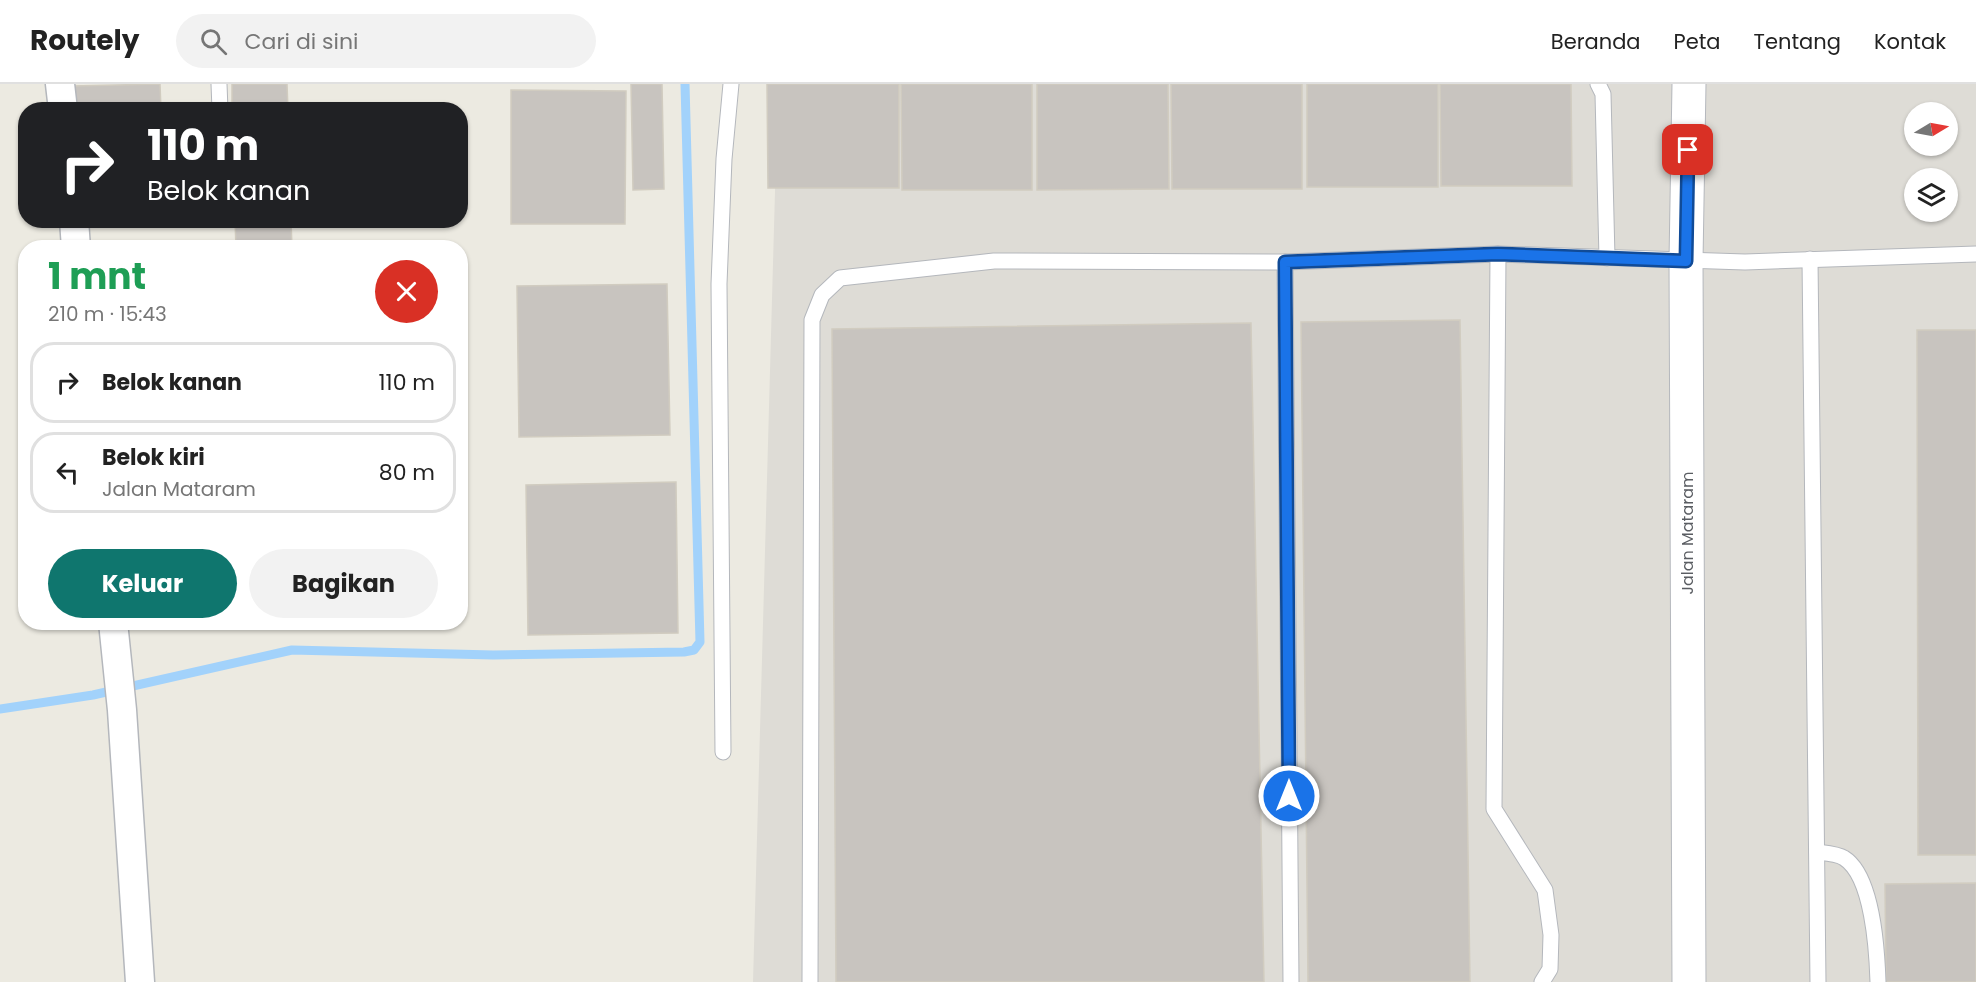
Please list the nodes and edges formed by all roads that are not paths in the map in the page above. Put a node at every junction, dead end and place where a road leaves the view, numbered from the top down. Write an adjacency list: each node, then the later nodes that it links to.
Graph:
1 (60, 84): 6 (street)
2 (219, 84): 7 (lane)
3 (731, 84): 15 (lane)
4 (1598, 84): 10 (lane)
5 (1689, 84): 12 (main road, Jalan Mataram)
6 (62, 102)
7 (220, 102)
8 (1498, 254): 10 (lane); 13 (lane); 20 (lane)
9 (1976, 254): 11 (lane)
10 (1606, 258): 12 (lane)
11 (1810, 259): 12 (lane); 16 (lane)
12 (1686, 261): 21 (main road, Jalan Mataram)
13 (1285, 262): 18 (lane); 19 (lane)
14 (114, 630): 17 (street)
15 (723, 752)
16 (1817, 852): 22 (lane); 23 (lane)
17 (140, 982)
18 (810, 982)
19 (1291, 982)
20 (1542, 982)
21 (1689, 982)
22 (1818, 982)
23 (1878, 982)

